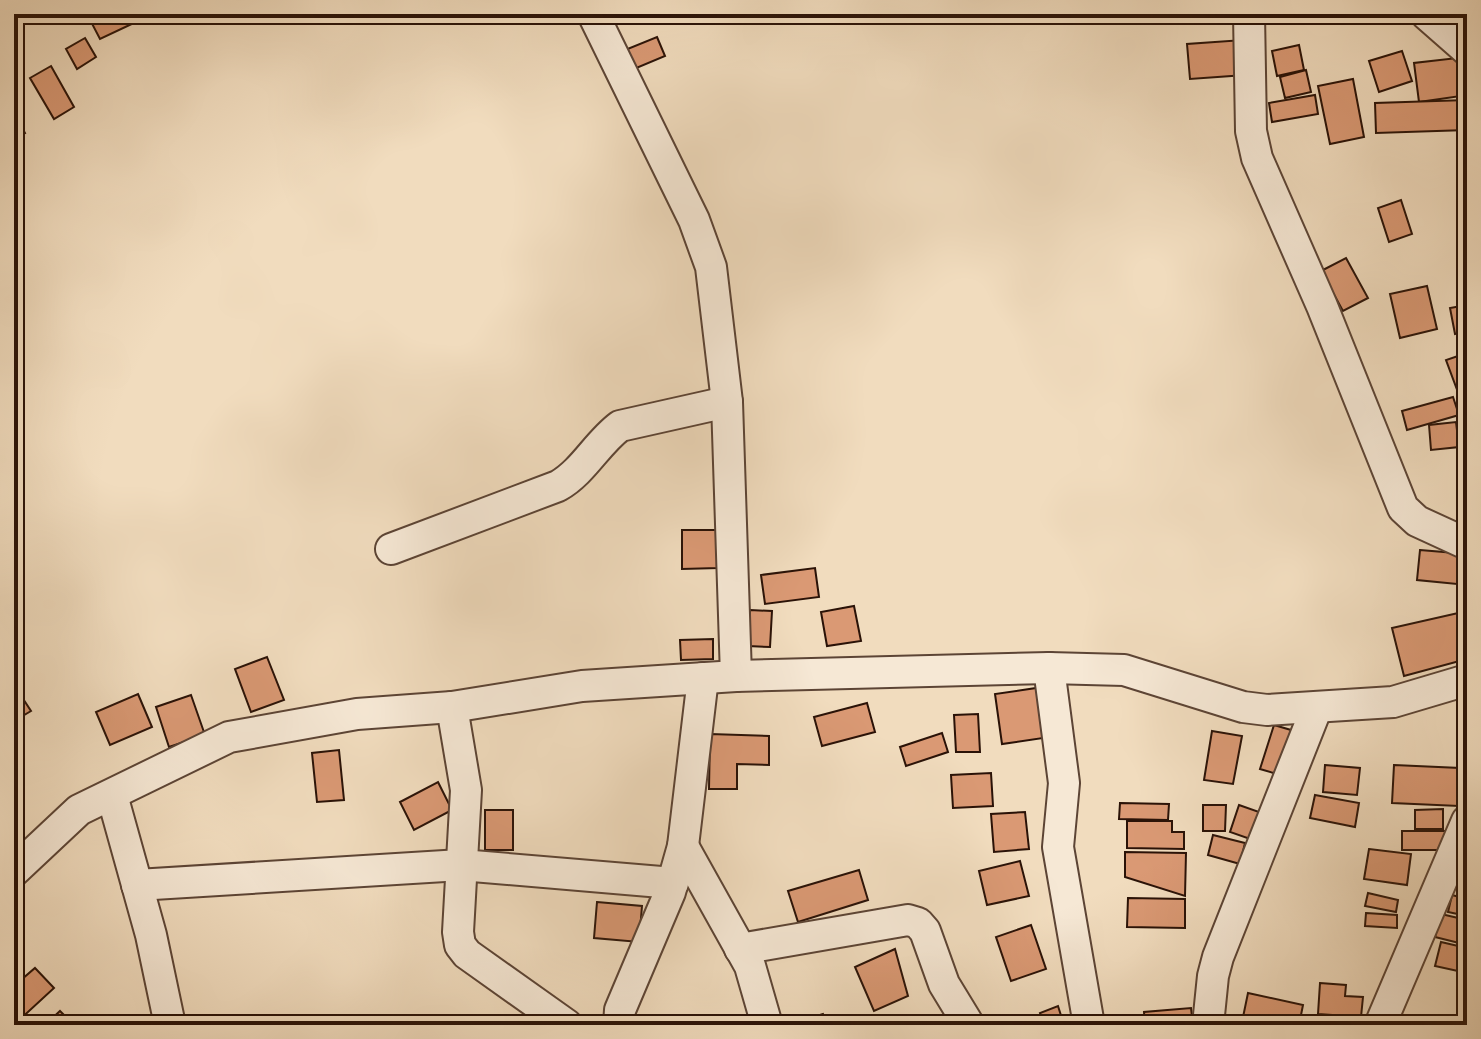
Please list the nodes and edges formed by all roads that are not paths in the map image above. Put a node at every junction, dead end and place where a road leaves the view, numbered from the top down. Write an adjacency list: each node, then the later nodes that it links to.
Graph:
1 (593, 14): 5 (street)
2 (1249, 14): 6 (street)
3 (1426, 14): 4 (street)
4 (1467, 50)
5 (727, 402): 7 (street); 9 (street)
6 (1467, 544)
7 (391, 549)
8 (1049, 668): 9 (street); 13 (street); 27 (street)
9 (736, 676): 10 (street)
10 (703, 678): 12 (street); 16 (street)
11 (1467, 680): 13 (street)
12 (452, 707): 14 (street); 17 (street)
13 (1317, 707): 28 (street)
14 (112, 795): 18 (street); 20 (street)
15 (1467, 821): 29 (street)
16 (683, 846): 19 (street); 21 (street)
17 (461, 865): 19 (street); 20 (street); 23 (street)
18 (14, 871)
19 (673, 883): 24 (street)
20 (137, 885): 22 (street)
21 (740, 949): 25 (street); 26 (street)
22 (170, 1025)
23 (567, 1025)
24 (619, 1025)
25 (767, 1025)
26 (969, 1025)
27 (1089, 1025)
28 (1208, 1025)
29 (1380, 1025)

